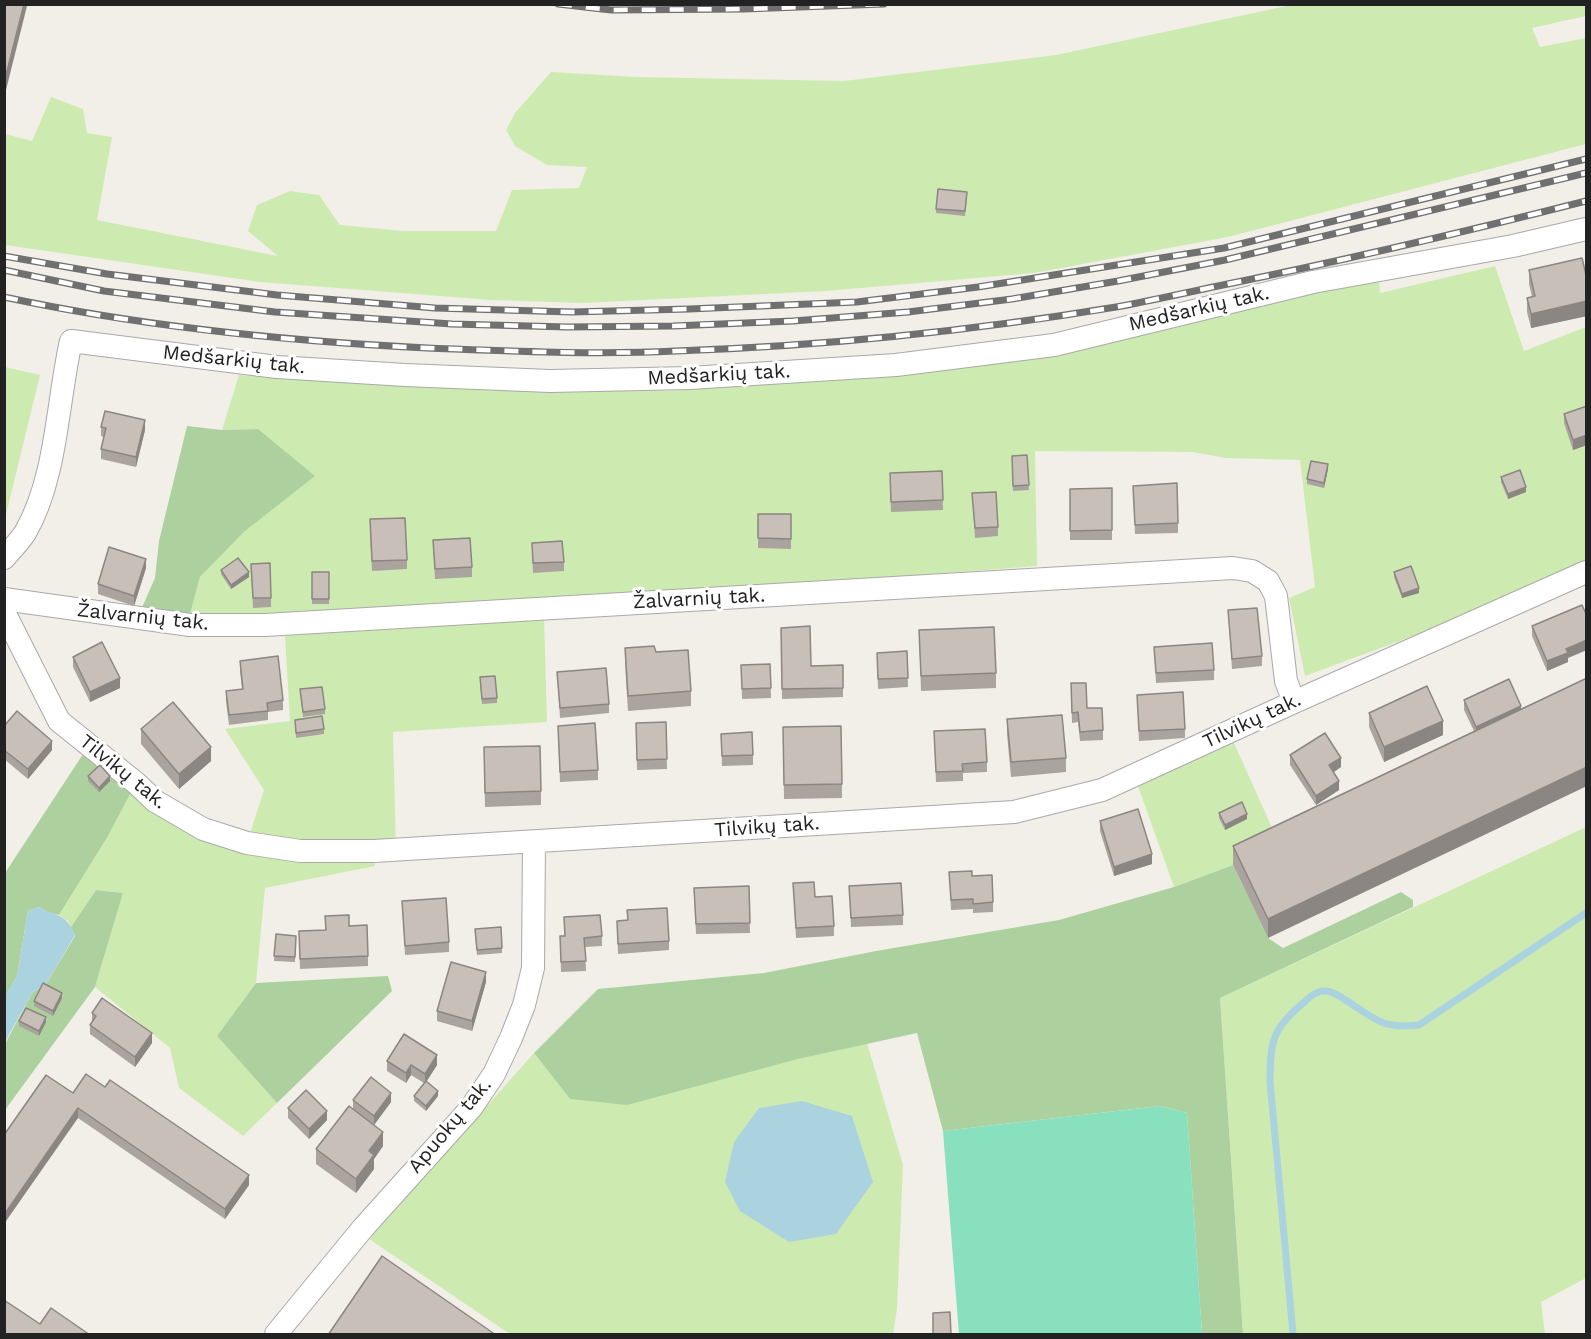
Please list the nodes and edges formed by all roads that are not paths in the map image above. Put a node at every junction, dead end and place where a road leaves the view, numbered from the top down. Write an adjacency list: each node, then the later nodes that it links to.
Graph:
1 (1587, 229): 2 (street, Medšarkių tak.)
2 (4, 558)
3 (1587, 572): 6 (street, Tilvikų tak.)
4 (4, 599): 6 (street, Žalvarnių tak.)
5 (4, 612): 7 (street, Tilvikų tak.)
6 (1294, 702): 7 (street, Tilvikų tak.)
7 (534, 842): 8 (street, Apuokų tak.)
8 (276, 1335)

